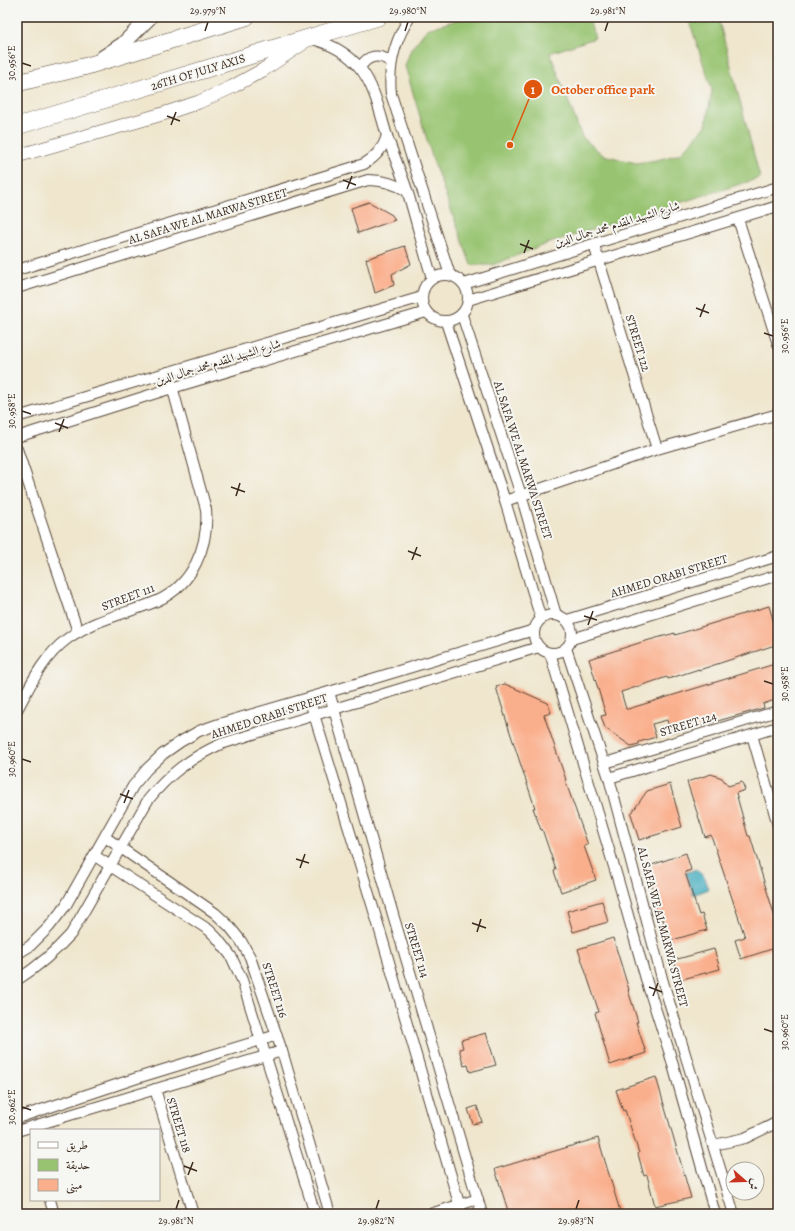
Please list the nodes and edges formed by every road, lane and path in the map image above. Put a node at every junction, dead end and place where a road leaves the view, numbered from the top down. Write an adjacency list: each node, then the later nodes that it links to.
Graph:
1 (150, 17): 7 (main road)
2 (246, 17): 7 (highway)
3 (378, 17): 5 (highway, 26TH OF JULY AXIS)
4 (410, 17): 6 (street)
5 (310, 38): 8 (street); 10 (highway, 26TH OF JULY AXIS); 12 (street)
6 (391, 62): 8 (street); 22 (street)
7 (87, 66): 9 (highway)
8 (360, 68): 11 (street)
9 (17, 83)
10 (17, 126)
11 (387, 136): 13 (street, AL SAFA WE AL MARWA STREET); 16 (street)
12 (17, 156)
13 (364, 164): 14 (street); 21 (street, AL SAFA WE AL MARWA STREET)
14 (368, 180): 16 (street, AL SAFA WE AL MARWA STREET); 25 (street, AL SAFA WE AL MARWA STREET)
15 (778, 187): 19 (street, شارع الشهيد المقدم محمد جمال الدين)
16 (407, 191): 23 (street)
17 (778, 206): 18 (street)
18 (738, 219): 20 (street); 31 (street)
19 (594, 245): 20 (street, STREET 122); 24 (street, شارع الشهيد المقدم محمد جمال الدين)
20 (599, 261): 27 (street); 38 (street, STREET 122)
21 (17, 270)
22 (450, 275): 23 (street); 24 (street)
23 (432, 278): 26 (street)
24 (464, 284): 27 (street)
25 (17, 288)
26 (422, 297): 28 (street); 32 (street, شارع الشهيد المقدم محمد جمال الدين)
27 (468, 300): 29 (street)
28 (426, 312): 30 (street); 33 (street, شارع الشهيد المقدم محمد جمال الدين)
29 (462, 314): 30 (street); 39 (street, AL SAFA WE AL MARWA STREET)
30 (446, 322): 40 (street)
31 (778, 344)
32 (168, 372): 33 (street, STREET 111); 35 (street, شارع الشهيد المقدم محمد جمال الدين)
33 (172, 388): 36 (street, شارع الشهيد المقدم محمد جمال الدين); 47 (street, STREET 111)
34 (778, 414): 38 (street)
35 (17, 417)
36 (17, 437)
37 (17, 449): 47 (street)
38 (657, 449): 39 (street)
39 (521, 495): 40 (street); 43 (street, AL SAFA WE AL MARWA STREET)
40 (505, 500): 44 (street)
41 (778, 556): 45 (street, AHMED ORABI STREET)
42 (778, 575): 48 (street)
43 (556, 615): 44 (street); 45 (street)
44 (541, 619): 46 (street)
45 (567, 620): 48 (street)
46 (534, 630): 49 (street); 52 (street, AHMED ORABI STREET)
47 (78, 632): 55 (street, STREET 111)
48 (572, 639): 50 (street)
49 (539, 647): 51 (street); 54 (street, AHMED ORABI STREET)
50 (566, 648): 51 (street); 60 (street, AL SAFA WE AL MARWA STREET)
51 (550, 653): 72 (street)
52 (329, 692): 53 (street, AHMED ORABI STREET); 54 (street, STREET 114)
53 (309, 698): 57 (street); 63 (street, AHMED ORABI STREET)
54 (334, 709): 57 (street, AHMED ORABI STREET); 67 (street, STREET 114)
55 (17, 710)
56 (778, 711): 60 (street, STREET 124)
57 (314, 715): 64 (street, AHMED ORABI STREET); 68 (street)
58 (778, 727): 59 (street)
59 (752, 735): 61 (street); 62 (street)
60 (605, 763): 61 (street, AL SAFA WE AL MARWA STREET)
61 (609, 778): 71 (street, AL SAFA WE AL MARWA STREET)
62 (778, 825)
63 (105, 837): 64 (street, STREET 116); 65 (street, AHMED ORABI STREET)
64 (120, 848): 66 (street, AHMED ORABI STREET); 73 (street, STREET 116)
65 (95, 856): 66 (street); 69 (street, AHMED ORABI STREET)
66 (110, 865): 70 (street, AHMED ORABI STREET); 74 (street)
67 (394, 918): 68 (street); 84 (street, STREET 114)
68 (378, 924): 86 (street)
69 (17, 954)
70 (17, 980)
71 (664, 982): 72 (street); 83 (street, AL SAFA WE AL MARWA STREET)
72 (648, 986): 93 (street)
73 (277, 1036): 74 (street); 75 (street, STREET 116)
74 (261, 1040): 76 (street); 78 (street)
75 (282, 1051): 76 (street); 90 (street, STREET 116)
76 (265, 1056): 77 (street); 89 (street)
77 (155, 1089): 80 (street); 88 (street, STREET 118)
78 (21, 1117): 82 (street)
79 (778, 1122): 83 (street)
80 (36, 1129)
81 (17, 1131): 82 (street)
82 (30, 1131)
83 (714, 1145): 94 (street, AL SAFA WE AL MARWA STREET)
84 (478, 1199): 86 (street); 92 (street, STREET 114)
85 (50, 1201): 87 (street)
86 (461, 1209): 91 (street)
87 (54, 1214)
88 (193, 1214)
89 (315, 1214)
90 (330, 1214)
91 (430, 1214)
92 (482, 1214)
93 (714, 1214)
94 (734, 1214)

